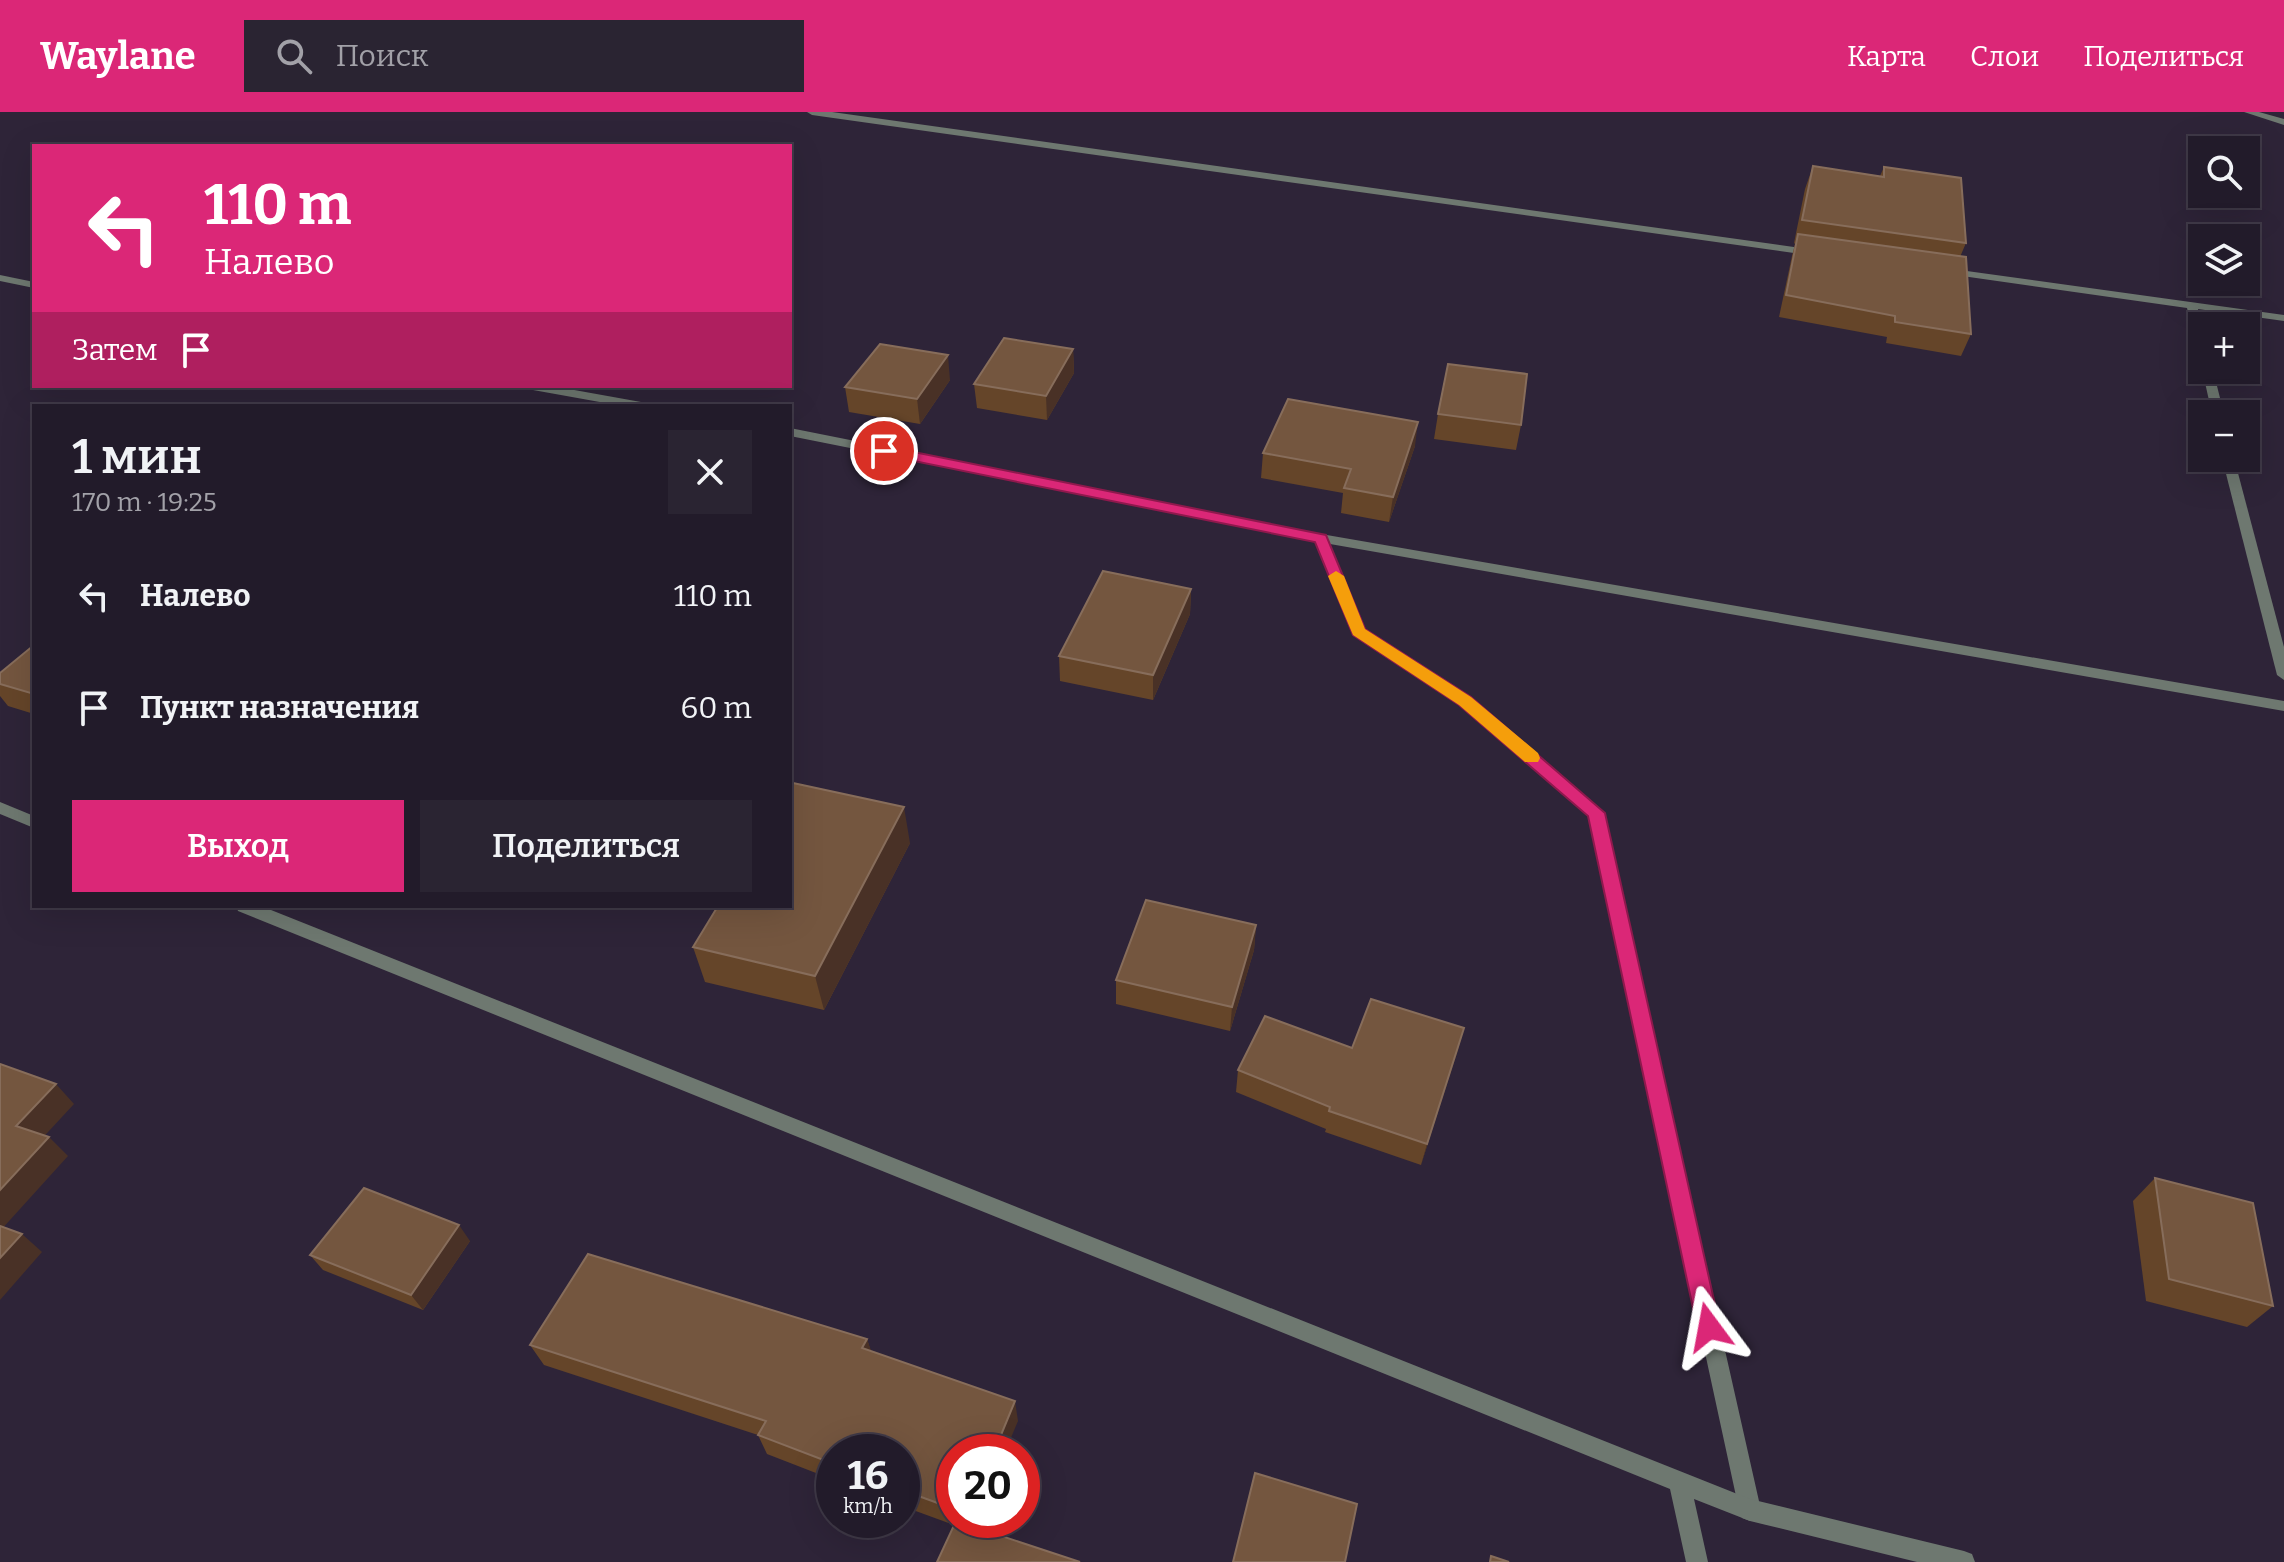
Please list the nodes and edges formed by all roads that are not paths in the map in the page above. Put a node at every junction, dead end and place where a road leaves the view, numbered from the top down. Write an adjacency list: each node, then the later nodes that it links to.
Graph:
1 (812, 112): 4 (street)
2 (2249, 112): 3 (street)
3 (2284, 122)
4 (1829, 255)
5 (1940, 271): 8 (street)
6 (0, 278): 7 (street)
7 (32, 285)
8 (2192, 306): 9 (street); 10 (street)
9 (2193, 312)
10 (2284, 318)
11 (544, 388): 12 (street)
12 (630, 404)
13 (792, 432): 15 (street)
14 (2232, 472): 16 (street)
15 (1321, 538): 17 (street); 22 (street)
16 (2284, 675)
17 (2284, 706)
18 (0, 808): 19 (street)
19 (32, 821)
20 (249, 908): 21 (street)
21 (1680, 1483): 22 (street); 23 (street)
22 (1750, 1510): 24 (street)
23 (1697, 1562)
24 (1964, 1562)

